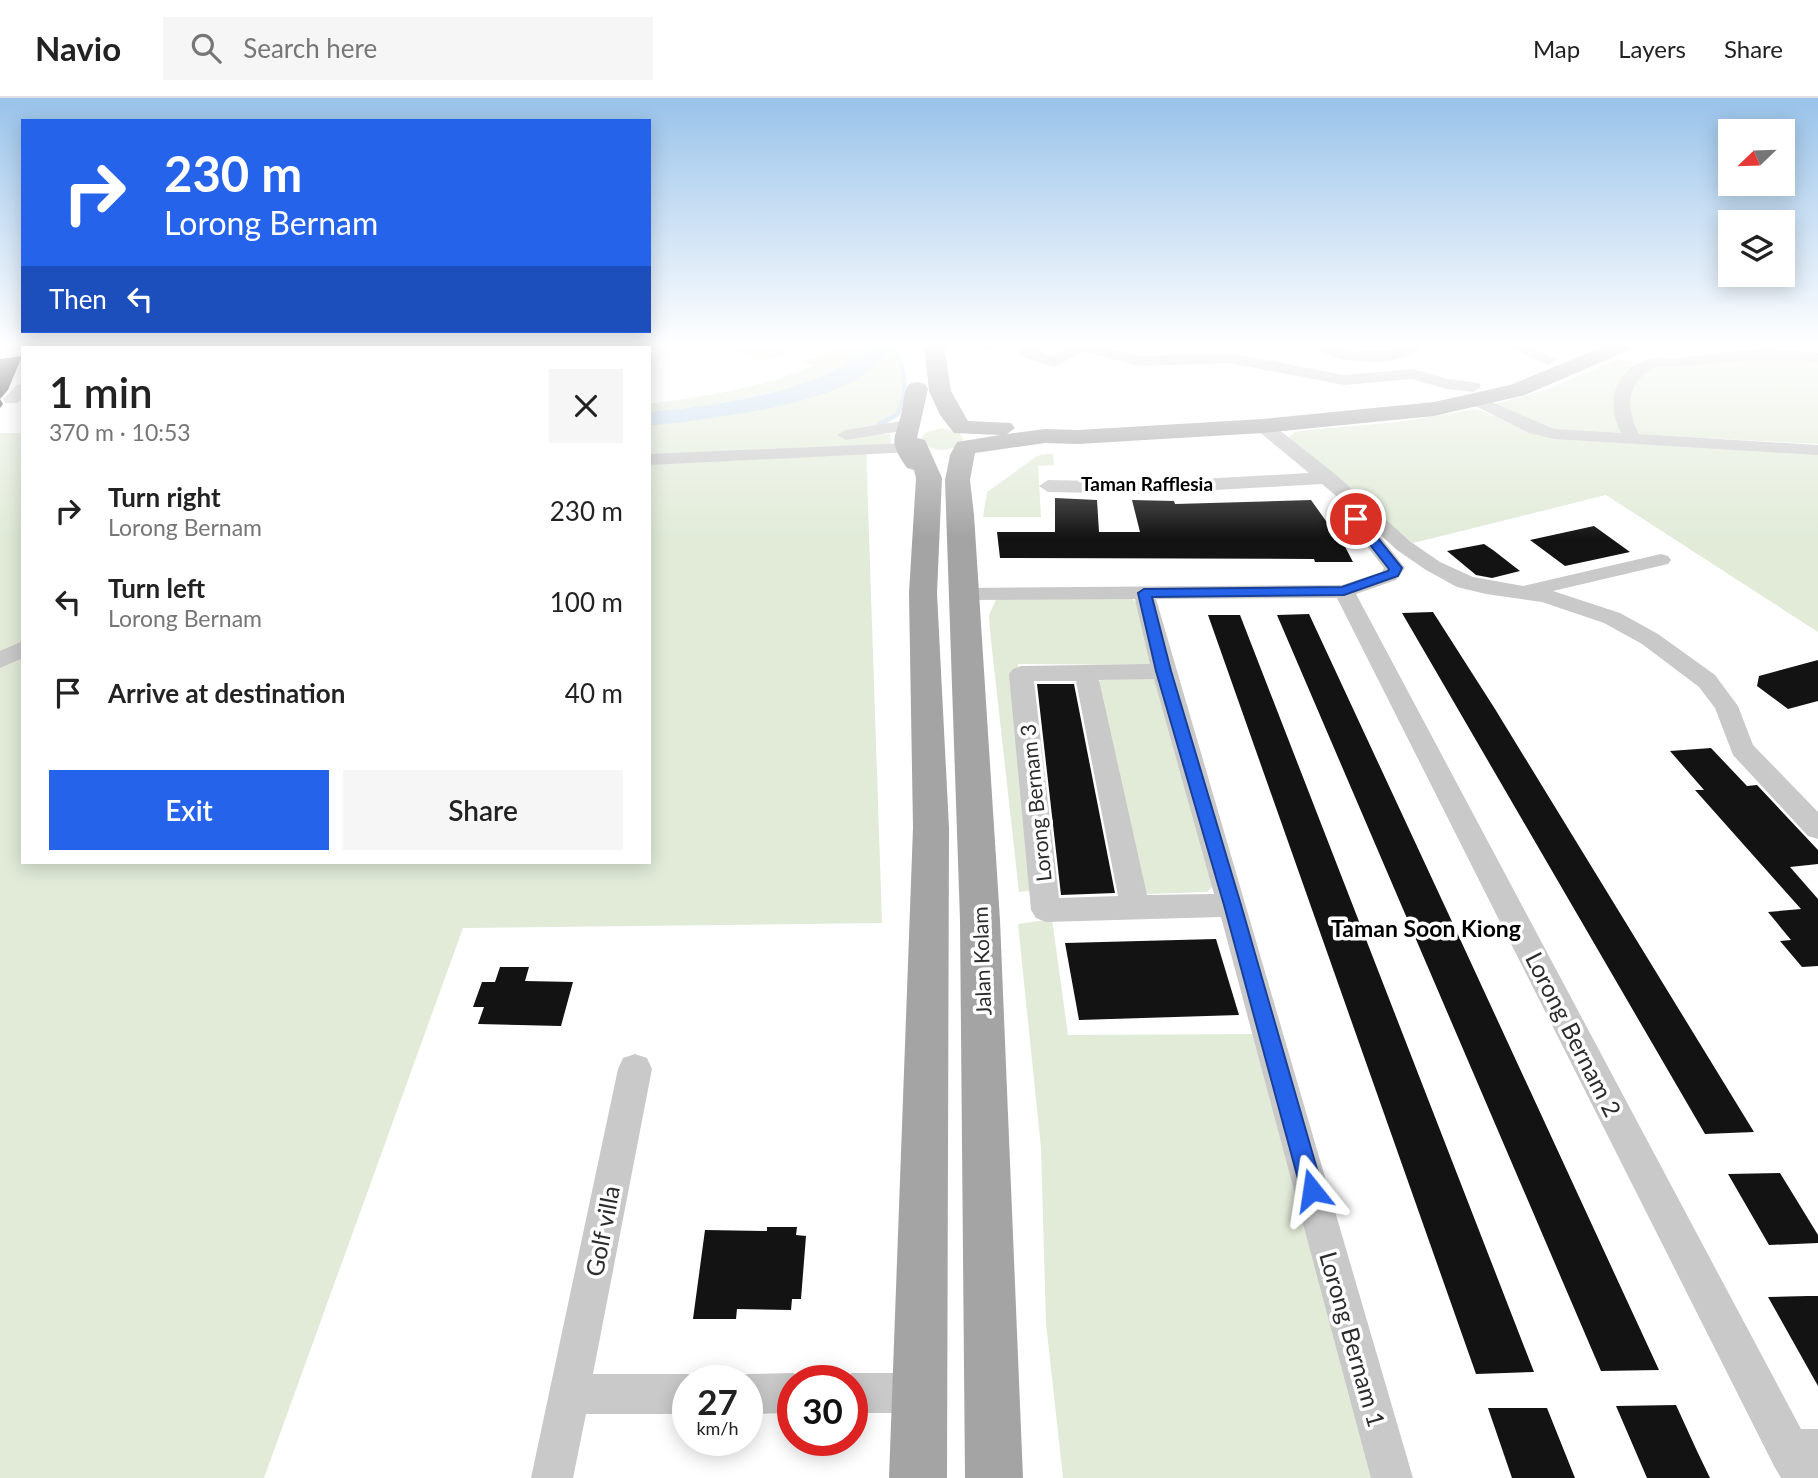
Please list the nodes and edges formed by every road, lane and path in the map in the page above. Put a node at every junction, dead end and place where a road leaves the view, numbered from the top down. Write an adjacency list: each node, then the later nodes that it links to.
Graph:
1 (914, 409): 10 (main road)
2 (948, 409): 11 (main road)
3 (978, 409): 9 (main road)
4 (1318, 409): 9 (main road)
5 (1406, 409): 8 (main road)
6 (1501, 409): 12 (street)
7 (1622, 409): 12 (street)
8 (1263, 426): 9 (main road); 16 (street)
9 (1080, 431): 11 (main road); 19 (main road)
10 (912, 437): 11 (main road); 14 (street); 33 (main road)
11 (964, 438): 19 (main road, Jalan Kolam)
12 (1634, 440): 13 (street)
13 (1818, 450)
14 (717, 458): 15 (street)
15 (651, 460)
16 (1328, 478): 17 (street); 18 (street)
17 (1048, 486)
18 (1364, 509): 21 (street); 23 (street)
19 (961, 515): 24 (main road, Jalan Kolam)
20 (1661, 560): 23 (street)
21 (1344, 591): 22 (street); 37 (street, Lorong Bernam 2)
22 (1144, 593): 24 (street); 27 (street, Lorong Bernam 1)
23 (1520, 593): 29 (street)
24 (963, 594): 40 (main road, Jalan Kolam)
25 (21, 649): 26 (street)
26 (0, 661)
27 (1164, 671): 28 (street, Lorong Bernam 3); 30 (street, Lorong Bernam 1)
28 (1086, 672): 31 (street); 31 (street, Lorong Bernam 3)
29 (1818, 829)
30 (1233, 905): 31 (street, Lorong Bernam 3); 41 (street, Lorong Bernam 1)
31 (1135, 907)
32 (635, 1069): 34 (street, Golf villa)
33 (918, 1393): 36 (street); 39 (main road)
34 (569, 1394): 35 (street); 38 (street, Golf villa)
35 (672, 1394)
36 (868, 1394)
37 (1804, 1460)
38 (552, 1478)
39 (918, 1478)
40 (994, 1478)
41 (1392, 1478)

